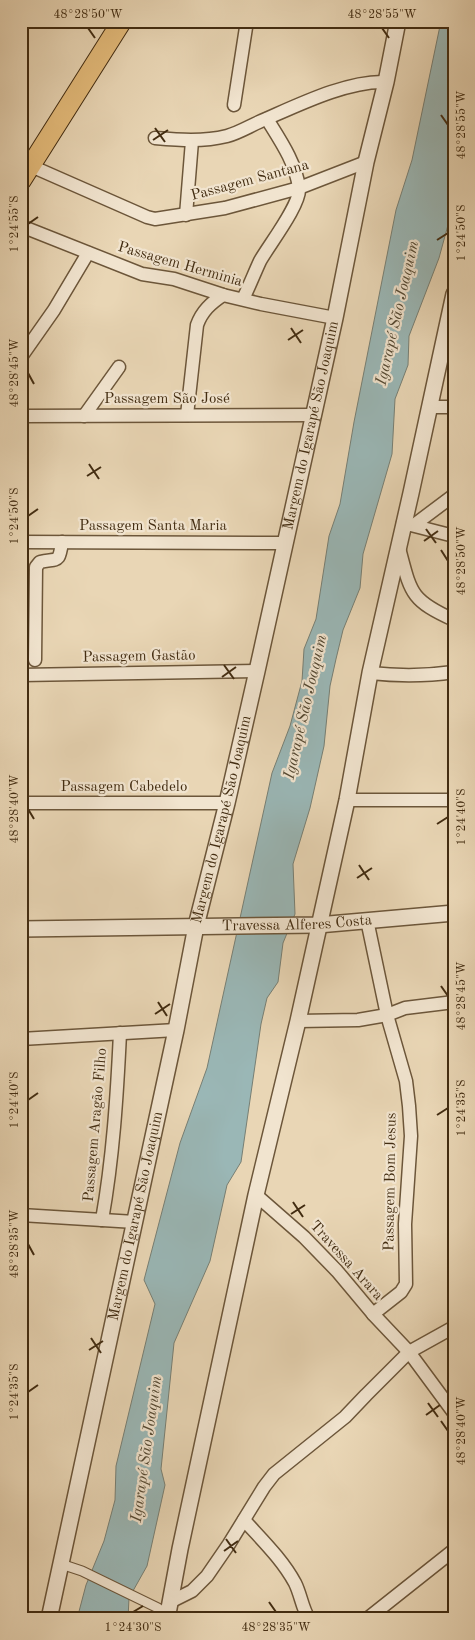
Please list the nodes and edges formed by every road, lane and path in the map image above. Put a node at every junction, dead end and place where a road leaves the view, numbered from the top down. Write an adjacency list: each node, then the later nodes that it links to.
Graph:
1 (122, 21): 10 (main road)
2 (247, 21): 5 (street)
3 (398, 21): 4 (street, Margem do Igarapé São Joaquim)
4 (386, 82): 6 (street); 9 (street, Margem do Igarapé São Joaquim)
5 (234, 105)
6 (268, 119): 8 (street); 11 (street)
7 (155, 138): 8 (street)
8 (192, 141): 12 (street)
9 (366, 162): 11 (street, Passagem Santana); 18 (street, Margem do Igarapé São Joaquim)
10 (26, 173): 12 (street, Passagem Santana)
11 (299, 188): 12 (street, Passagem Santana); 17 (street)
12 (186, 215)
13 (21, 226): 14 (street, Passagem Herminia)
14 (88, 253): 16 (street, Passagem Herminia); 19 (street)
15 (454, 294): 21 (street)
16 (223, 295): 17 (street, Passagem Herminia); 23 (street)
17 (243, 300): 18 (street, Passagem Herminia)
18 (335, 318): 24 (street, Margem do Igarapé São Joaquim)
19 (21, 357)
20 (119, 367): 26 (street)
21 (430, 407): 22 (street); 28 (street)
22 (454, 407)
23 (186, 415): 24 (street, Passagem São José); 26 (street, Passagem São José)
24 (313, 415): 32 (street, Margem do Igarapé São Joaquim)
25 (21, 416): 26 (street, Passagem São José)
26 (84, 416)
27 (454, 496): 28 (street)
28 (409, 524): 29 (street); 33 (street)
29 (454, 536)
30 (21, 542): 31 (street, Passagem Santa Maria)
31 (62, 542): 32 (street, Passagem Santa Maria); 35 (street)
32 (285, 543): 36 (street, Margem do Igarapé São Joaquim)
33 (399, 548): 34 (street); 38 (street)
34 (454, 620)
35 (35, 660)
36 (257, 672): 39 (street, Passagem Gastão); 43 (street, Margem do Igarapé São Joaquim)
37 (454, 672): 38 (street)
38 (370, 673): 41 (street)
39 (21, 675)
40 (453, 796): 41 (street)
41 (346, 800): 47 (street)
42 (21, 803): 43 (street, Passagem Cabedelo)
43 (227, 803): 46 (street, Margem do Igarapé São Joaquim)
44 (454, 913): 45 (street, Travessa Alferes Costa)
45 (367, 920): 47 (street, Travessa Alferes Costa); 50 (street, Passagem Bom Jesus)
46 (201, 925): 47 (street, Travessa Alferes Costa); 48 (street, Travessa Alferes Costa); 52 (street, Margem do Igarapé São Joaquim)
47 (313, 925): 51 (street)
48 (21, 929)
49 (453, 1005): 50 (street)
50 (387, 1015): 51 (street); 59 (street, Passagem Bom Jesus)
51 (298, 1021): 55 (street)
52 (176, 1030): 53 (street); 58 (street, Margem do Igarapé São Joaquim)
53 (120, 1033): 54 (street); 57 (street, Passagem Aragão Filho)
54 (21, 1039)
55 (256, 1195): 59 (street, Travessa Arara); 66 (street)
56 (21, 1215): 57 (street)
57 (102, 1220): 58 (street)
58 (135, 1222): 65 (street, Margem do Igarapé São Joaquim)
59 (373, 1314): 61 (street, Travessa Arara)
60 (454, 1327): 61 (street)
61 (409, 1352): 62 (street, Travessa Arara); 63 (street)
62 (454, 1413)
63 (244, 1520): 66 (street); 67 (street)
64 (454, 1550): 71 (street)
65 (61, 1564): 68 (street, Margem do Igarapé São Joaquim); 69 (street)
66 (170, 1602): 70 (street)
67 (304, 1616)
68 (49, 1619)
69 (159, 1619)
70 (167, 1619)
71 (367, 1619)

